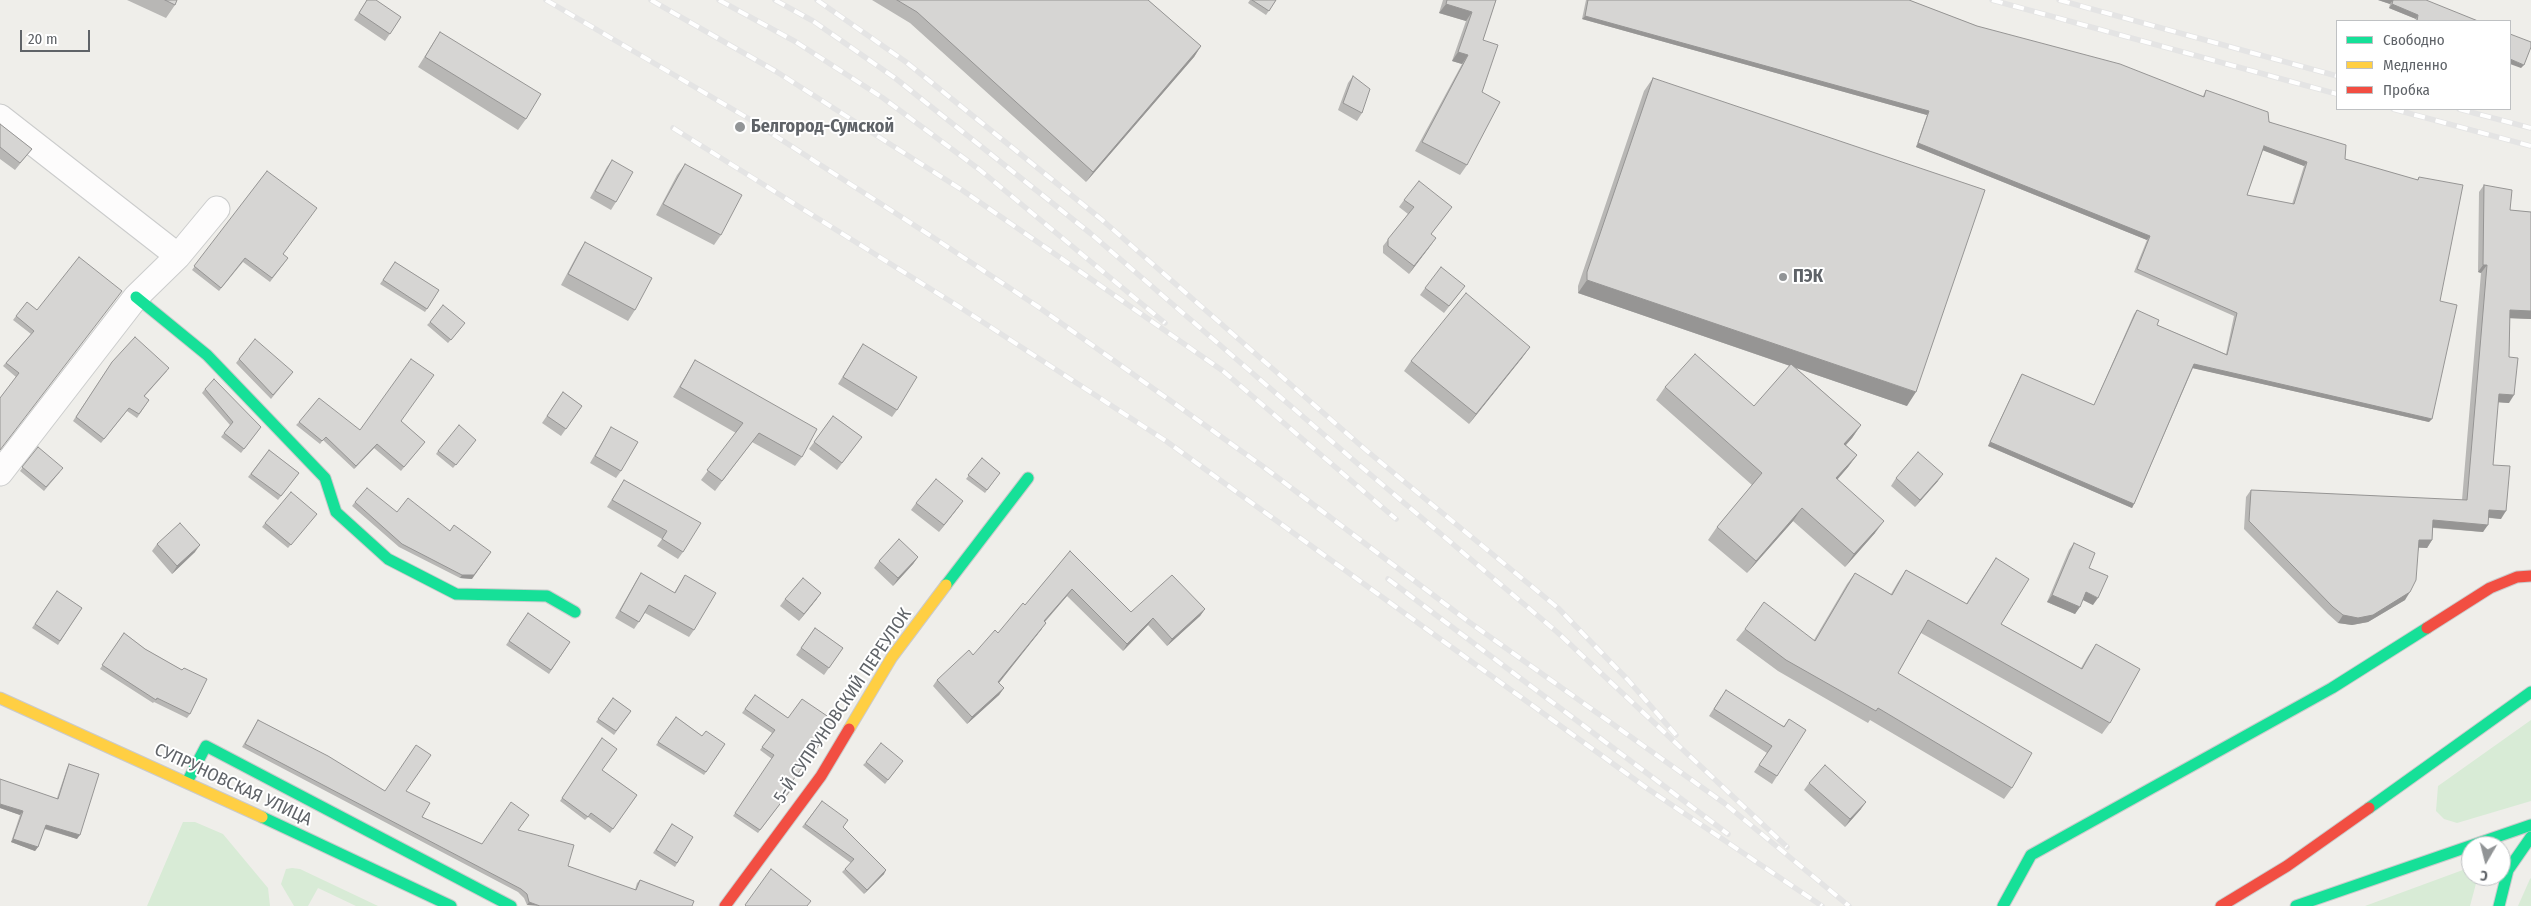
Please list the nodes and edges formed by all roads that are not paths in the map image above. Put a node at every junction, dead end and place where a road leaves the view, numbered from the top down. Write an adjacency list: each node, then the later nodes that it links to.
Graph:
1 (0, 117): 3 (street)
2 (217, 209): 3 (street)
3 (178, 256): 4 (street)
4 (136, 296): 5 (street); 8 (street)
5 (0, 473)
6 (1028, 478): 16 (street, 5-Й СУПРУНОВСКИЙ ПЕРЕУЛОК)
7 (2531, 576): 17 (street)
8 (575, 612)
9 (2531, 692): 18 (street)
10 (0, 698): 11 (street, СУПРУНОВСКАЯ УЛИЦА)
11 (187, 782): 14 (street, СУПРУНОВСКАЯ УЛИЦА); 15 (street)
12 (2531, 825): 19 (street)
13 (2531, 837): 20 (street)
14 (451, 906)
15 (511, 906)
16 (725, 906)
17 (2003, 906)
18 (2221, 906)
19 (2296, 906)
20 (2499, 906)

